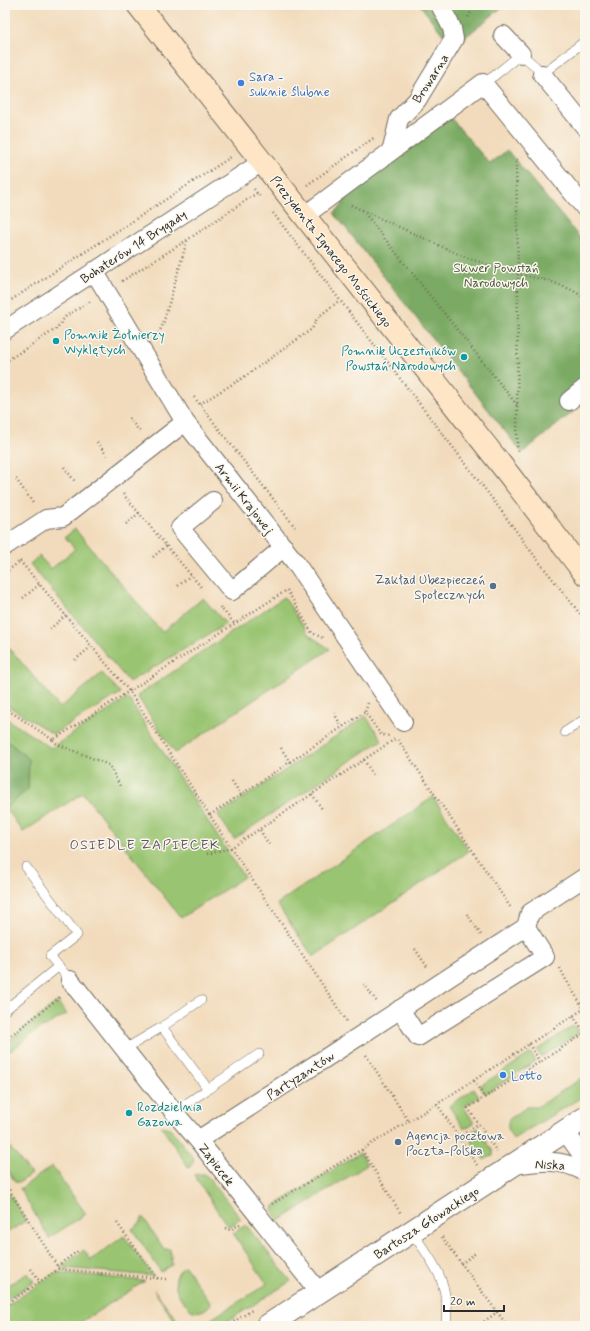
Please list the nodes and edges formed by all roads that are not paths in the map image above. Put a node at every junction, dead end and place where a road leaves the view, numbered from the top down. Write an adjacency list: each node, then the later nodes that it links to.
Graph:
1 (440, 5): 9 (street, Browarna)
2 (128, 8): 10 (main road, Prezydenta Ignacego Mościckiego)
3 (503, 35): 5 (street)
4 (585, 41): 6 (lane)
5 (521, 54): 6 (lane); 7 (lane, Browarna)
6 (542, 74): 8 (street)
7 (483, 83): 9 (street, Browarna); 11 (street)
8 (585, 127)
9 (392, 149): 12 (street, Browarna)
10 (262, 162): 12 (main road, Prezydenta Ignacego Mościckiego); 13 (street, Bohaterów 14 Brygady)
11 (585, 208)
12 (304, 216): 21 (main road, Prezydenta Ignacego Mościckiego)
13 (94, 271): 14 (street, Bohaterów 14 Brygady); 17 (street, Armii Krajowej)
14 (5, 330)
15 (585, 388): 16 (street)
16 (569, 401)
17 (185, 422): 19 (street); 20 (street, Armii Krajowej)
18 (213, 500): 20 (street)
19 (5, 546)
20 (284, 547): 23 (street, Armii Krajowej)
21 (585, 574)
22 (585, 720): 24 (lane)
23 (400, 729)
24 (565, 732)
25 (26, 867): 28 (lane)
26 (585, 877): 27 (street)
27 (520, 920): 30 (street, Partyzantów); 30 (street)
28 (68, 977): 31 (lane); 33 (street, Zapiecek)
29 (201, 1000): 32 (lane)
30 (400, 1009): 39 (street, Partyzantów)
31 (5, 1010)
32 (162, 1027): 33 (lane); 35 (lane)
33 (125, 1049): 36 (street, Zapiecek)
34 (259, 1054): 35 (lane)
35 (208, 1089): 36 (lane)
36 (174, 1112): 39 (street, Zapiecek)
37 (585, 1118): 38 (street, Bartosza Głowackiego)
38 (565, 1131): 40 (street, Niska); 41 (street, Bartosza Głowackiego)
39 (198, 1140): 44 (street, Zapiecek)
40 (585, 1159)
41 (506, 1160): 42 (street, Niska); 43 (street, Bartosza Głowackiego)
42 (585, 1172)
43 (407, 1224): 44 (street, Bartosza Głowackiego); 46 (lane)
44 (319, 1292): 45 (street, Bartosza Głowackiego)
45 (267, 1326)
46 (446, 1326)

